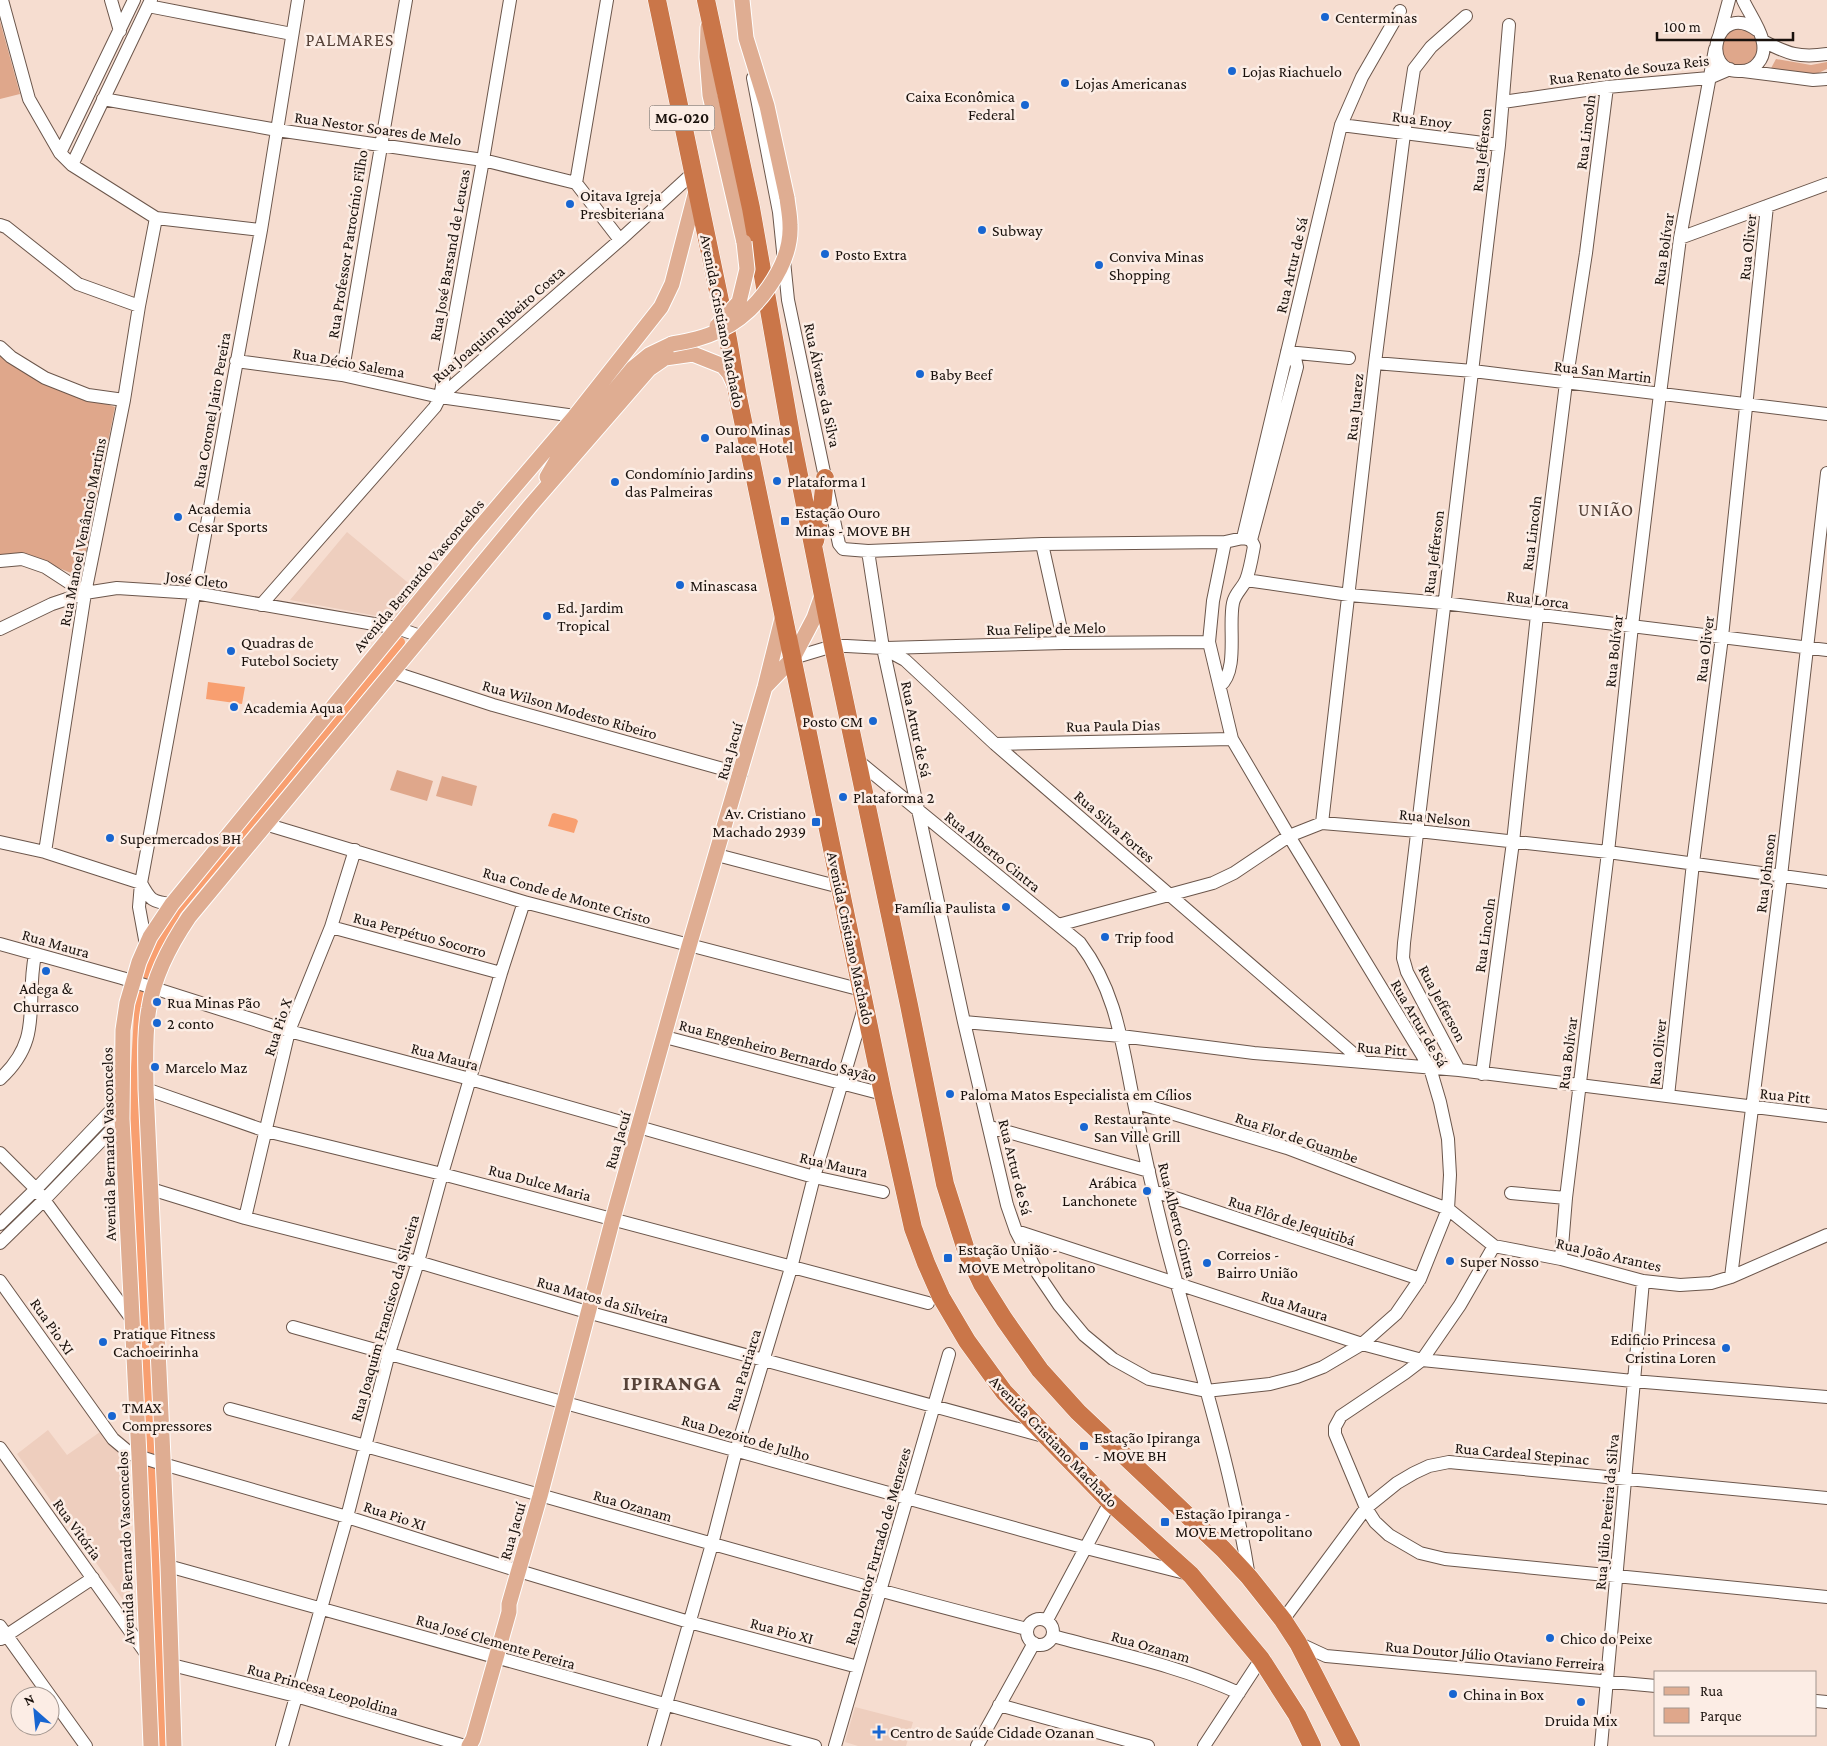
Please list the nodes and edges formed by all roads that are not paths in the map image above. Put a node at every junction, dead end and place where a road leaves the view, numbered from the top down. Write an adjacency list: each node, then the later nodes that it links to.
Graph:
1 (2, 0): 38 (street)
2 (111, 0): 17 (street)
3 (134, 0): 17 (street)
4 (298, 0): 19 (street, Rua Coronel Jairo Pereira)
5 (406, 0): 36 (street, Rua Professor Patrocínio Filho)
6 (510, 0): 39 (street, Rua José Barsand de Leucas)
7 (607, 0): 42 (street)
8 (657, 0): 41 (highway, Avenida Cristiano Machado / MG-020)
9 (742, 0): 21 (main road, Rua Álvares da Silva)
10 (1729, 0): 18 (street)
11 (1743, 0): 20 (street)
12 (150, 3): 19 (street); 31 (street)
13 (708, 5): 52 (main road, bridge); 75 (highway, MG-020)
14 (1400, 11): 33 (street, Rua Artur de Sá)
15 (1466, 16): 35 (street, Rua Juarez)
16 (1509, 25): 32 (street, Rua Jefferson)
17 (120, 31): 38 (street)
18 (1720, 33): 20 (street); 22 (street)
19 (292, 34): 34 (street, Rua Coronel Jairo Pereira)
20 (1760, 35): 23 (street); 25 (street)
21 (746, 38): 52 (main road, bridge); 69 (street, Rua Álvares da Silva)
22 (1715, 49): 24 (street); 27 (street, Rua Bolívar)
23 (1827, 54)
24 (1730, 69): 25 (street); 27 (street, Rua Renato de Souza Reis)
25 (1743, 71): 29 (street)
26 (1827, 72): 29 (street)
27 (1709, 78): 30 (street, Rua Renato de Souza Reis); 49 (street, Rua Bolívar)
28 (1827, 79): 29 (street)
29 (1813, 80)
30 (1607, 86): 32 (street, Rua Renato de Souza Reis); 60 (street, Rua Lincoln)
31 (104, 99): 34 (street, Rua Nestor Soares de Melo); 40 (street)
32 (1503, 102): 37 (street, Rua Jefferson)
33 (1341, 125): 35 (street, Rua Enoy); 54 (street, Rua Artur de Sá)
34 (277, 130): 36 (street, Rua Nestor Soares de Melo); 48 (street, Rua Coronel Jairo Pereira)
35 (1404, 134): 37 (street, Rua Enoy); 57 (street, Rua Juarez)
36 (380, 145): 39 (street, Rua Nestor Soares de Melo); 59 (street, Rua Professor Patrocínio Filho)
37 (1499, 145): 58 (street, Rua Jefferson)
38 (60, 153): 40 (street)
39 (483, 160): 42 (street, Rua Nestor Soares de Melo); 62 (street, Rua José Barsand de Leucas)
40 (72, 165): 46 (street)
41 (693, 173): 44 (highway, Avenida Cristiano Machado / MG-020); 50 (street, Rua Joaquim Ribeiro Costa)
42 (576, 183): 50 (street)
43 (1827, 184): 45 (street)
44 (696, 191): 63 (highway, Avenida Cristiano Machado / MG-020); 67 (main road, Avenida Bernardo Vasconcelos)
45 (1767, 206): 49 (street); 65 (street, Rua Oliver)
46 (156, 218): 48 (street); 51 (street, Rua Manoel Venâncio Martins)
47 (0, 225): 51 (street)
48 (261, 230): 56 (street, Rua Coronel Jairo Pereira)
49 (1680, 238): 61 (street, Rua Bolívar)
50 (620, 240): 62 (street, Rua Joaquim Ribeiro Costa)
51 (138, 306): 64 (street, Rua Manoel Venâncio Martins)
52 (672, 344): 67 (main road)
53 (0, 347): 64 (street)
54 (1289, 353): 55 (street); 72 (street, Rua Artur de Sá)
55 (1350, 358)
56 (236, 360): 59 (street, Rua Décio Salema); 81 (street, Rua Coronel Jairo Pereira)
57 (1375, 363): 58 (street, Rua San Martin); 83 (street, Rua Juarez)
58 (1473, 371): 60 (street, Rua San Martin); 84 (street, Rua Jefferson)
59 (342, 375): 62 (street, Rua Décio Salema)
60 (1566, 383): 61 (street, Rua San Martin); 87 (street, Rua Lincoln)
61 (1660, 394): 65 (street, Rua San Martin); 88 (street, Rua Bolívar)
62 (440, 397): 67 (street, Rua Décio Salema); 85 (street, Rua Joaquim Ribeiro Costa)
63 (738, 397): 70 (main road); 86 (highway, Avenida Cristiano Machado / MG-020)
64 (124, 400): 80 (street, Rua Manoel Venâncio Martins)
65 (1747, 404): 66 (street, Rua San Martin); 92 (street, Rua Oliver)
66 (1827, 414)
67 (582, 417): 70 (main road); 71 (main road, Avenida Bernardo Vasconcelos)
68 (1827, 473): 97 (street, Rua Johnson)
69 (824, 478): 75 (highway); 76 (street, Rua Álvares da Silva)
70 (532, 505): 77 (main road)
71 (470, 539): 77 (main road); 89 (main road, Avenida Bernardo Vasconcelos)
72 (1247, 539): 73 (street, Rua Álvares da Silva); 79 (street, Rua Artur de Sá)
73 (1225, 542): 74 (street, Rua Álvares da Silva); 93 (street, Rua Artur de Sá)
74 (1042, 544): 76 (street, Rua Álvares da Silva); 94 (street)
75 (813, 549): 82 (highway, MG-020)
76 (868, 550): 96 (street, Rua Artur de Sá)
77 (490, 555): 91 (main road)
78 (0, 561): 80 (street)
79 (1246, 580): 83 (street, Rua Lorca); 101 (street, Rua Artur de Sá)
80 (86, 593): 81 (street, José Cleto); 90 (street, José Cleto); 115 (street, Rua Manoel Venâncio Martins)
81 (195, 593): 85 (street, José Cleto); 121 (street, Rua Coronel Jairo Pereira)
82 (823, 593): 95 (highway); 99 (main road, Rua Jacuí / MG-020)
83 (1349, 594): 84 (street, Rua Lorca); 109 (street, Rua Juarez)
84 (1443, 603): 87 (street, Rua Lorca); 110 (street, Rua Jefferson)
85 (261, 604): 89 (street, José Cleto)
86 (783, 615): 99 (highway, Avenida Cristiano Machado); 102 (main road, Rua Jacuí / MG-020)
87 (1537, 615): 88 (street, Rua Lorca); 113 (street, Rua Lincoln)
88 (1632, 626): 92 (street, Rua Lorca); 116 (street, Rua Bolívar)
89 (396, 628): 91 (street, José Cleto); 125 (main road, Avenida Bernardo Vasconcelos)
90 (0, 629)
91 (423, 637): 100 (main road)
92 (1722, 637): 97 (street, Rua Lorca); 118 (street, Rua Oliver)
93 (1209, 642): 94 (street, Rua Felipe de Melo); 101 (street, Rua Artur de Sá)
94 (1064, 643): 96 (street, Rua Felipe de Melo)
95 (833, 646): 96 (street, Rua Silva Fortes); 99 (street, Rua Jacuí); 105 (highway)
96 (883, 648): 104 (street, Rua Silva Fortes); 107 (street, Rua Artur de Sá)
97 (1807, 648): 98 (street, Rua Lorca); 119 (street, Rua Johnson)
98 (1827, 650)
99 (793, 658): 102 (main road, Rua Jacuí / MG-020); 122 (highway, Avenida Cristiano Machado)
100 (392, 672): 106 (street, Rua Wilson Modesto Ribeiro); 108 (main road)
101 (1220, 686): 103 (street, Rua Artur de Sá)
102 (765, 687): 106 (main road, Rua Jacuí / MG-020)
103 (1232, 739): 104 (street, Rua Paula Dias); 111 (street, Rua Artur de Sá)
104 (995, 744): 123 (street, Rua Silva Fortes)
105 (856, 760): 107 (street, Rua Alberto Cintra); 216 (highway)
106 (740, 774): 117 (main road, Rua Jacuí / MG-020)
107 (918, 811): 126 (street, Rua Alberto Cintra); 136 (street, Rua Artur de Sá)
108 (265, 824): 114 (street, Rua Conde de Monte Cristo); 134 (main road)
109 (1322, 824): 110 (street, Rua Nelson); 111 (street, Rua Nelson)
110 (1418, 831): 113 (street, Rua Nelson); 142 (street, Rua Jefferson)
111 (1289, 836): 123 (street, Rua Nelson); 141 (street, Rua Artur de Sá)
112 (0, 842): 115 (street)
113 (1513, 842): 116 (street, Rua Nelson); 143 (street, Rua Lincoln)
114 (355, 850): 124 (street, Rua Conde de Monte Cristo); 127 (street, Rua Pio X)
115 (45, 852): 121 (street)
116 (1608, 852): 118 (street, Rua Nelson); 147 (street, Rua Bolívar)
117 (717, 855): 122 (street); 130 (main road, Rua Jacuí / MG-020)
118 (1693, 863): 119 (street, Rua Nelson); 150 (street, Rua Oliver)
119 (1781, 876): 120 (street, Rua Nelson); 153 (street, Rua Johnson)
120 (1827, 882)
121 (141, 883): 125 (street); 129 (street, Rua Coronel Jairo Pereira)
122 (840, 887): 135 (highway, Avenida Cristiano Machado)
123 (1170, 895): 126 (street, Rua Nelson); 140 (street, Rua Silva Fortes)
124 (524, 902): 130 (street, Rua Conde de Monte Cristo); 132 (street, Rua Joaquim Francisco da Silveira)
125 (172, 904): 129 (main road, Avenida Bernardo Vasconcelos)
126 (1058, 925): 138 (street, Rua Alberto Cintra)
127 (331, 927): 132 (street, Rua Perpétuo Socorro); 137 (street, Rua Pio X)
128 (0, 944): 131 (street, Rua Maura)
129 (146, 945): 133 (main road, Avenida Bernardo Vasconcelos)
130 (690, 946): 135 (street, Rua Conde de Monte Cristo); 139 (main road, Rua Jacuí / MG-020)
131 (35, 955): 133 (street, Rua Maura); 144 (street)
132 (501, 972): 145 (street, Rua Joaquim Francisco da Silveira)
133 (132, 982): 134 (street, Rua Maura); 151 (main road, Avenida Bernardo Vasconcelos)
134 (153, 988): 137 (street, Rua Maura); 148 (main road)
135 (863, 997): 146 (street, Rua Patriarca); 149 (highway, Avenida Cristiano Machado)
136 (964, 1022): 138 (street, Rua Pitt); 156 (street, Rua Artur de Sá)
137 (290, 1031): 145 (street, Rua Maura); 158 (street, Rua Pio X)
138 (1121, 1036): 140 (street, Rua Pitt); 152 (street, Rua Alberto Cintra)
139 (665, 1037): 146 (street, Rua Engenheiro Bernardo Sayão); 157 (main road, Rua Jacuí / MG-020)
140 (1363, 1062): 141 (street, Rua Pitt)
141 (1430, 1068): 142 (street, Rua Pitt); 170 (street, Rua Artur de Sá)
142 (1460, 1070): 143 (street, Rua Pitt)
143 (1482, 1074): 147 (street, Rua Pitt)
144 (0, 1079)
145 (470, 1079): 157 (street, Rua Maura); 161 (street, Rua Joaquim Francisco da Silveira)
146 (842, 1083): 149 (street, Rua Engenheiro Bernardo Sayão); 162 (street, Rua Patriarca)
147 (1580, 1085): 150 (street, Rua Pitt); 168 (street, Rua Bolívar)
148 (146, 1089): 158 (street, Rua Dulce Maria); 164 (main road)
149 (883, 1094): 201 (highway, Avenida Cristiano Machado)
150 (1668, 1096): 153 (street, Rua Pitt)
151 (122, 1099): 155 (main road, Avenida Bernardo Vasconcelos); 163 (street)
152 (1134, 1102): 160 (street, Rua Alberto Cintra); 170 (street, Rua Flor de Guambe)
153 (1753, 1108): 154 (street, Rua Pitt); 181 (street, Rua Johnson)
154 (1827, 1116)
155 (122, 1119): 169 (street); 188 (main road, Avenida Bernardo Vasconcelos)
156 (990, 1127): 160 (street); 174 (street, Rua Artur de Sá)
157 (639, 1128): 162 (street, Rua Maura); 172 (main road, Rua Jacuí / MG-020)
158 (266, 1131): 161 (street, Rua Dulce Maria); 171 (street, Rua Pio X)
159 (0, 1153): 163 (street)
160 (1149, 1171): 165 (street, Rua Alberto Cintra)
161 (442, 1174): 172 (street, Rua Dulce Maria); 179 (street, Rua Joaquim Francisco da Silveira)
162 (814, 1177): 166 (street, Rua Maura); 180 (street, Rua Patriarca)
163 (36, 1189): 169 (street); 173 (street)
164 (151, 1189): 171 (street, Rua Matos da Silveira); 206 (main road)
165 (1154, 1191): 182 (street, Rua Flôr de Jequitibá); 185 (street, Rua Alberto Cintra)
166 (883, 1192)
167 (1511, 1193): 168 (street)
168 (1566, 1198): 178 (street, Rua Bolívar)
169 (44, 1200): 176 (street); 188 (street)
170 (1448, 1209): 177 (street, Rua João Arantes); 182 (street, Rua Artur de Sá)
171 (245, 1218): 179 (street, Rua Matos da Silveira)
172 (613, 1218): 180 (street, Rua Dulce Maria); 187 (main road, Rua Jacuí / MG-020)
173 (0, 1224)
174 (1016, 1231): 185 (street, Rua Maura); 196 (street, Rua Artur de Sá)
175 (1827, 1235): 181 (street, Rua João Arantes)
176 (0, 1243)
177 (1494, 1246): 178 (street, Rua João Arantes); 194 (street)
178 (1560, 1259): 184 (street, Rua João Arantes)
179 (418, 1262): 187 (street, Rua Matos da Silveira); 191 (street, Rua Joaquim Francisco da Silveira)
180 (791, 1268): 186 (street, Rua Dulce Maria); 193 (street, Rua Patriarca)
181 (1731, 1277): 184 (street, Rua João Arantes)
182 (1420, 1280): 190 (street, Rua Artur de Sá)
183 (0, 1281): 205 (street, Rua Pio XI)
184 (1643, 1281): 195 (street, Rua Júlio Pereira da Silva)
185 (1178, 1284): 190 (street, Rua Maura); 196 (street, Rua Alberto Cintra)
186 (928, 1303)
187 (587, 1312): 193 (street, Rua Matos da Silveira); 198 (main road, Rua Jacuí / MG-020)
188 (131, 1318): 205 (main road, Avenida Bernardo Vasconcelos)
189 (293, 1327): 191 (street, Rua Dezoito de Julho)
190 (1362, 1344): 194 (street, Rua Maura); 196 (street, Rua Artur de Sá)
191 (389, 1354): 198 (street, Rua Dezoito de Julho); 202 (street, Rua Joaquim Francisco da Silveira)
192 (949, 1354): 199 (street, Rua Doutor Furtado de Menezes)
193 (763, 1360): 199 (street, Rua Matos da Silveira); 204 (street, Rua Patriarca)
194 (1422, 1360): 195 (street, Rua Maura); 212 (street)
195 (1633, 1381): 197 (street, Rua Maura); 207 (street, Rua Júlio Pereira da Silva)
196 (1206, 1391): 214 (street, Rua Alberto Cintra)
197 (1827, 1397)
198 (565, 1403): 204 (street, Rua Dezoito de Julho); 208 (main road, Rua Jacuí / MG-020)
199 (934, 1407): 201 (street, Rua Matos da Silveira); 210 (street, Rua Doutor Furtado de Menezes)
200 (230, 1409): 202 (street, Rua Ozanam)
201 (1047, 1438): 211 (highway, Avenida Cristiano Machado)
202 (366, 1445): 208 (street, Rua Ozanam); 213 (street, Rua Joaquim Francisco da Silveira)
203 (0, 1448): 223 (street, Rua Vitória)
204 (736, 1451): 210 (street, Rua Dezoito de Julho); 215 (street, Rua Patriarca)
205 (139, 1456): 206 (street, Rua Pio XI); 235 (main road, Avenida Bernardo Vasconcelos)
206 (163, 1464): 213 (street, Rua Pio XI); 218 (main road)
207 (1625, 1479): 209 (street, Rua Cardeal Stepinac); 212 (street, Rua Cardeal Stepinac); 222 (street, Rua Júlio Pereira da Silva)
208 (540, 1496): 215 (street, Rua Ozanam); 219 (main road, Rua Jacuí / MG-020)
209 (1827, 1498)
210 (907, 1499): 217 (street, Rua Dezoito de Julho); 224 (street, Rua Doutor Furtado de Menezes)
211 (1110, 1502): 217 (street); 220 (highway, Avenida Cristiano Machado)
212 (1366, 1508): 222 (street); 228 (street, Rua Cardeal Stepinac)
213 (347, 1517): 219 (street, Rua Pio XI); 226 (street, Rua Joaquim Francisco da Silveira)
214 (1242, 1528): 216 (street); 221 (street, Rua Alberto Cintra)
215 (712, 1544): 224 (street, Rua Ozanam); 229 (street, Rua Patriarca)
216 (1220, 1547): 221 (highway)
217 (1086, 1548): 220 (street, Rua Dezoito de Julho); 227 (street)
218 (168, 1566): 226 (street, Rua José Clemente Pereira); 239 (main road)
219 (519, 1571): 229 (street, Rua Pio XI); 236 (main road, Rua Jacuí / MG-020)
220 (1191, 1575): 238 (highway, Avenida Cristiano Machado)
221 (1249, 1577): 228 (highway)
222 (1617, 1577): 225 (street); 242 (street, Rua Júlio Pereira da Silva)
223 (93, 1578): 231 (street); 235 (street, Rua Vitória)
224 (880, 1591): 230 (street, Rua Ozanam); 240 (street, Rua Doutor Furtado de Menezes)
225 (1827, 1597)
226 (321, 1608): 236 (street, Rua José Clemente Pereira); 245 (street, Rua Joaquim Francisco da Silveira)
227 (1047, 1620): 230 (street); 232 (street)
228 (1283, 1620): 234 (highway)
229 (689, 1622): 240 (street, Rua Pio XI); 246 (street, Rua Patriarca)
230 (1028, 1629): 233 (street)
231 (2, 1633): 248 (street)
232 (1053, 1636): 233 (street); 244 (street, Rua Ozanam)
233 (1034, 1643): 247 (street)
234 (1298, 1643): 237 (street, Rua Doutor Júlio Otaviano Ferreira); 241 (highway)
235 (147, 1655): 249 (main road, Avenida Bernardo Vasconcelos)
236 (492, 1657): 246 (street, Rua José Clemente Pereira); 253 (main road, Rua Jacuí / MG-020)
237 (1331, 1657): 241 (street); 242 (street, Rua Doutor Júlio Otaviano Ferreira)
238 (1261, 1659): 244 (street); 260 (highway, Avenida Cristiano Machado)
239 (172, 1665): 245 (street, Rua Princesa Leopoldina); 250 (main road)
240 (858, 1666): 256 (street, Rua Doutor Furtado de Menezes)
241 (1315, 1675): 261 (highway)
242 (1606, 1682): 243 (street, Rua Doutor Júlio Otaviano Ferreira); 262 (street, Rua Júlio Pereira da Silva)
243 (1654, 1686)
244 (1239, 1694): 259 (street)
245 (296, 1696): 251 (street, Rua Joaquim Francisco da Silveira); 252 (street, Rua Princesa Leopoldina)
246 (666, 1704): 254 (street, Rua Patriarca); 255 (street, Rua José Clemente Pereira)
247 (999, 1705): 257 (street); 258 (street)
248 (86, 1746)
249 (151, 1746)
250 (174, 1746)
251 (282, 1746)
252 (465, 1746)
253 (469, 1746)
254 (654, 1746)
255 (815, 1746)
256 (835, 1746)
257 (976, 1746)
258 (1148, 1746)
259 (1204, 1746)
260 (1312, 1746)
261 (1351, 1746)
262 (1601, 1746)

